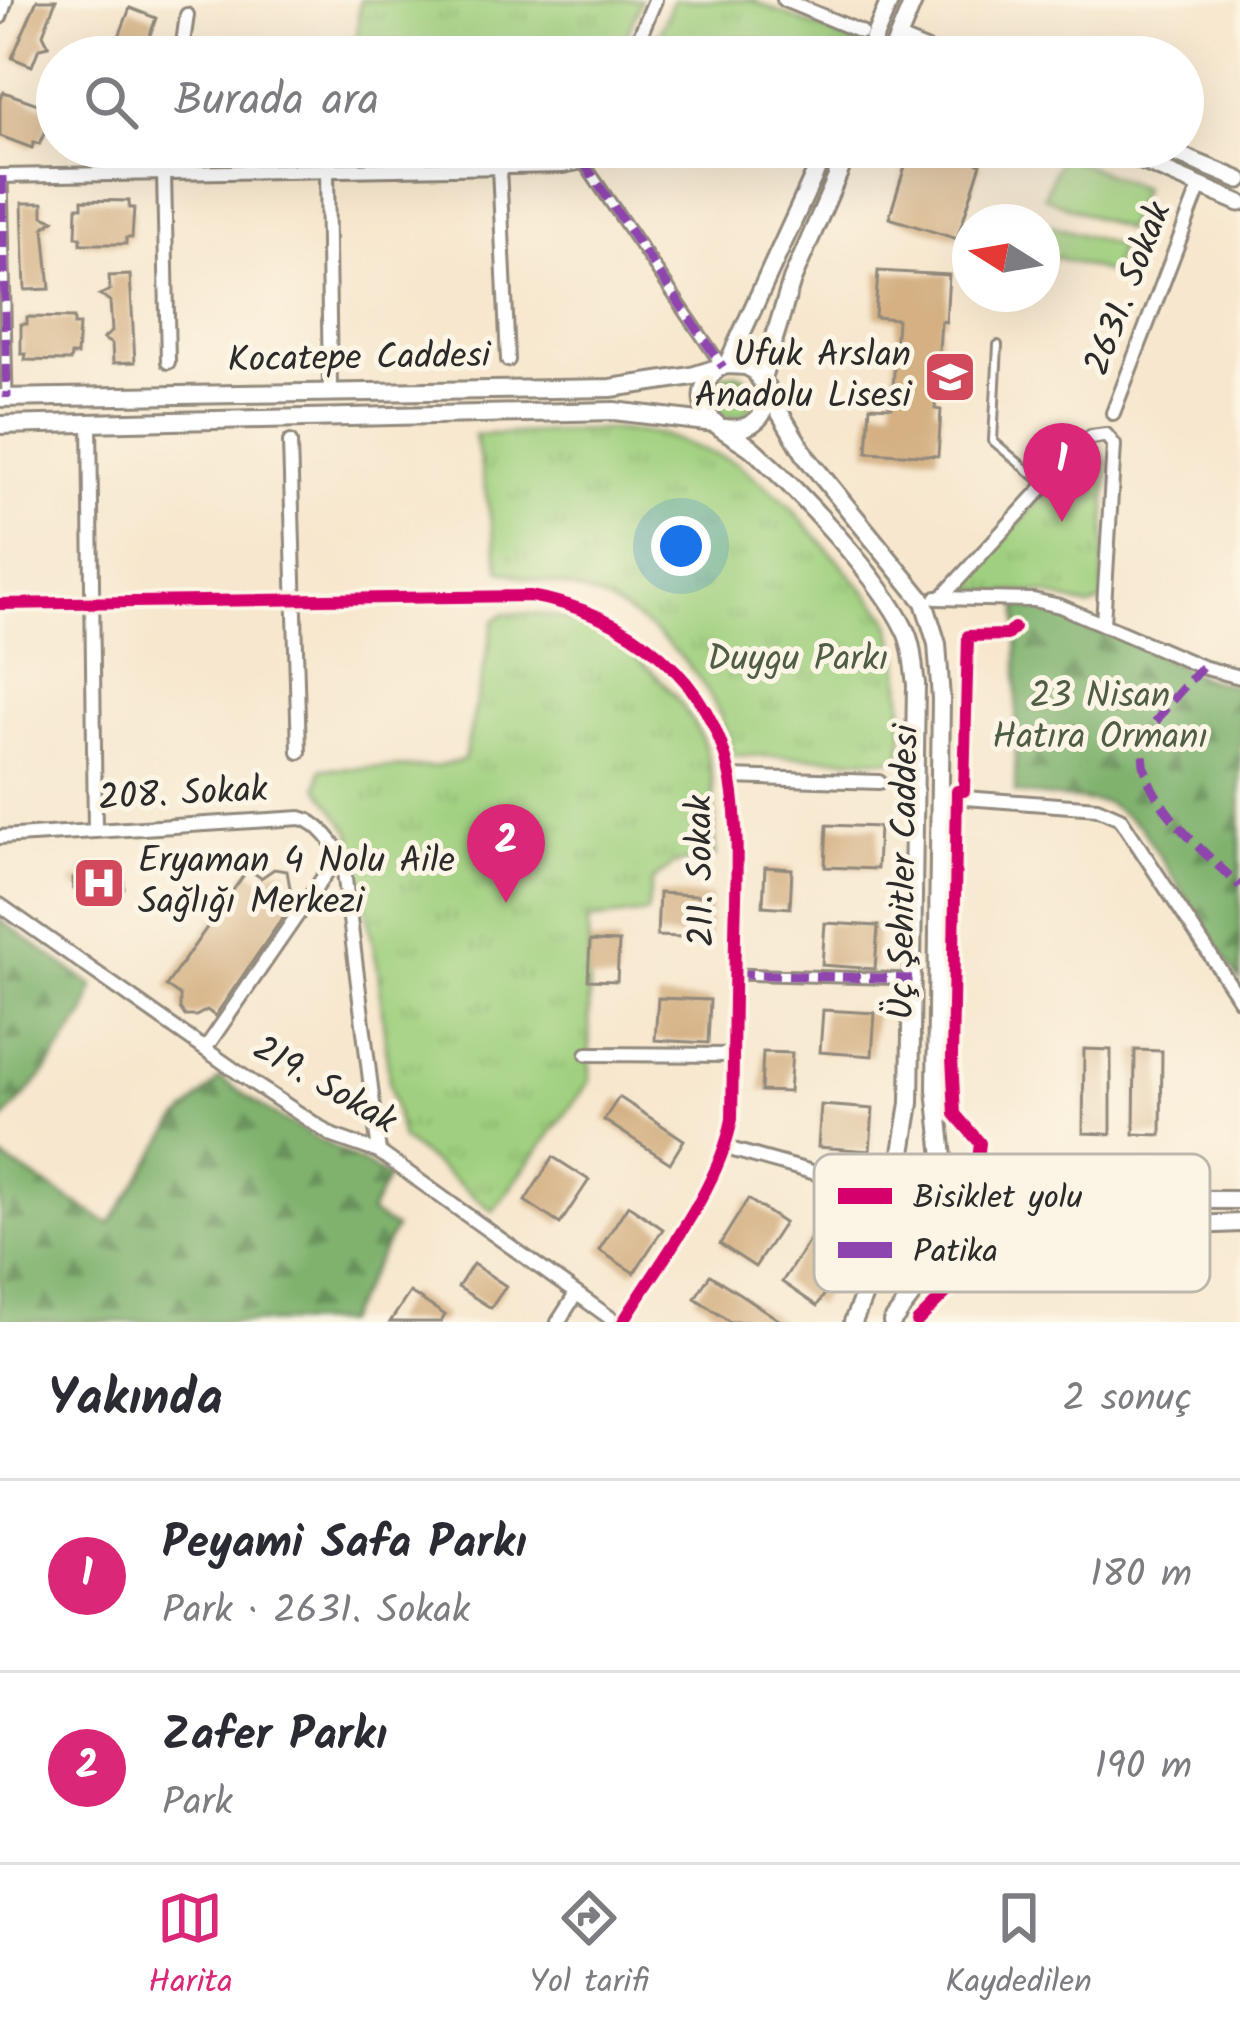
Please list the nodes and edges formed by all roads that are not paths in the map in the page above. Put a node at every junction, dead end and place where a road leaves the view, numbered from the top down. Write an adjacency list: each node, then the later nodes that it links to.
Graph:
1 (7, 0): 7 (street)
2 (655, 0): 9 (street)
3 (784, 0): 10 (street)
4 (890, 0): 11 (main road)
5 (914, 0): 12 (main road)
6 (187, 15): 8 (street)
7 (0, 17)
8 (184, 36)
9 (640, 36)
10 (859, 36)
11 (872, 36)
12 (901, 36)
13 (1204, 165): 24 (street)
14 (165, 168): 22 (street)
15 (441, 168): 21 (street)
16 (499, 168): 28 (street)
17 (588, 168): 30 (street)
18 (817, 168): 30 (main road)
19 (841, 168): 31 (main road)
20 (1158, 168): 25 (street)
21 (326, 170): 22 (street); 32 (street)
22 (164, 173): 23 (street); 29 (street)
23 (1, 176): 33 (street)
24 (1240, 180)
25 (1200, 186): 26 (street); 34 (street, 2631. Sokak)
26 (1240, 202)
27 (998, 345): 39 (lane)
28 (508, 360)
29 (168, 362)
30 (722, 367): 31 (main road); 32 (main road, Kocatepe Caddesi); 37 (main road)
31 (764, 382): 37 (main road); 43 (main road, Üç Şehitler Caddesi)
32 (330, 392): 33 (main road, Kocatepe Caddesi)
33 (3, 398)
34 (1113, 413)
35 (90, 422): 36 (main road, Kocatepe Caddesi); 37 (main road, Kocatepe Caddesi); 42 (street)
36 (0, 424)
37 (720, 425): 56 (main road, Üç Şehitler Caddesi)
38 (290, 442): 41 (street)
39 (1046, 484): 40 (street); 45 (street)
40 (943, 596): 43 (street); 45 (street)
41 (296, 599): 42 (street, 211. Sokak); 47 (street); 48 (street, 211. Sokak)
42 (94, 602): 44 (street, 211. Sokak); 51 (street)
43 (924, 602): 50 (main road, Üç Şehitler Caddesi)
44 (0, 604)
45 (1103, 623): 46 (street)
46 (1240, 677)
47 (299, 752)
48 (730, 777): 49 (street); 55 (street, 211. Sokak)
49 (879, 782)
50 (939, 796): 57 (street); 64 (main road, Üç Şehitler Caddesi)
51 (95, 830): 52 (street, 208. Sokak); 53 (street, 208. Sokak)
52 (0, 837)
53 (340, 853): 58 (street); 62 (street)
54 (0, 905): 58 (street, 219. Sokak)
55 (734, 974): 56 (street); 60 (street, 211. Sokak)
56 (912, 979): 63 (main road, Üç Şehitler Caddesi)
57 (1240, 1000)
58 (205, 1049): 62 (street, 219. Sokak)
59 (587, 1054): 60 (street)
60 (733, 1054): 61 (street, 211. Sokak)
61 (727, 1148): 65 (street); 74 (street, 211. Sokak)
62 (380, 1152): 72 (street, 219. Sokak)
63 (901, 1154)
64 (944, 1154)
65 (814, 1172)
66 (1210, 1200): 67 (main road)
67 (1240, 1200)
68 (1240, 1223): 69 (main road)
69 (1210, 1224)
70 (865, 1292): 75 (main road)
71 (917, 1292): 76 (main road)
72 (576, 1294): 73 (street); 74 (street, 219. Sokak)
73 (558, 1322)
74 (619, 1322)
75 (853, 1322)
76 (892, 1322)

